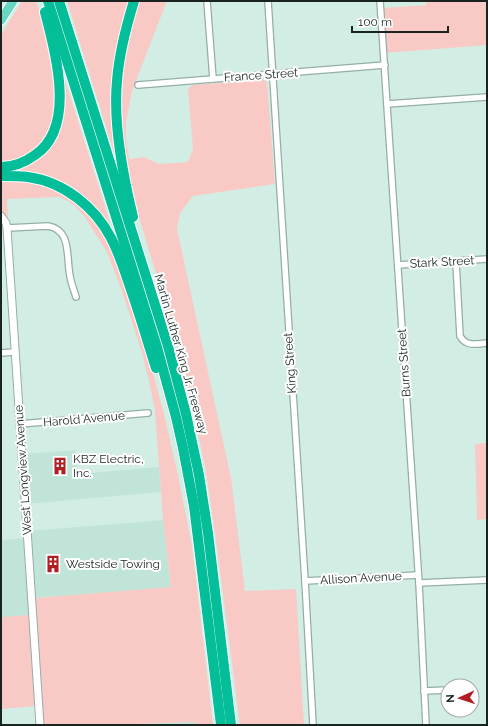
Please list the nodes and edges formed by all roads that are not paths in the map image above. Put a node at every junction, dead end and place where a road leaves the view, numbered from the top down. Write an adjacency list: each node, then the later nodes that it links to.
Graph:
1 (13, 1): 7 (main road)
2 (134, 1): 25 (highway)
3 (207, 1): 10 (street)
4 (268, 1): 9 (street, King Street)
5 (380, 1): 8 (street, Burns Street)
6 (48, 3): 14 (highway); 25 (highway, Martin Luther King Jr. Freeway); 28 (highway, Martin Luther King Jr. Freeway)
7 (1, 20)
8 (385, 65): 9 (street, France Street); 13 (street, Burns Street)
9 (273, 74): 10 (street, France Street); 31 (street, King Street)
10 (213, 79): 11 (street, France Street)
11 (138, 85)
12 (487, 97): 13 (street)
13 (388, 104): 20 (street, Burns Street)
14 (1, 167)
15 (1, 176): 28 (highway)
16 (1, 216): 17 (street, West Longview Avenue)
17 (7, 228): 21 (street); 23 (street, West Longview Avenue)
18 (487, 259): 19 (street, Stark Street)
19 (456, 262): 20 (street, Stark Street); 22 (street)
20 (398, 265): 29 (street, Burns Street)
21 (76, 297)
22 (487, 343)
23 (15, 352): 24 (street); 27 (street, West Longview Avenue)
24 (1, 353)
25 (177, 380): 37 (highway, Martin Luther King Jr. Freeway)
26 (148, 413): 27 (street, Harold Avenue)
27 (20, 424): 35 (street, West Longview Avenue)
28 (194, 506): 36 (highway, Martin Luther King Jr. Freeway)
29 (418, 575): 31 (street, Allison Avenue); 32 (street, Burns Street)
30 (487, 580): 32 (street, Allison Avenue)
31 (305, 581): 38 (street, King Street)
32 (419, 583): 34 (street, Burns Street)
33 (440, 690): 34 (street)
34 (424, 691): 39 (street, Burns Street)
35 (40, 725)
36 (221, 725)
37 (231, 725)
38 (313, 725)
39 (426, 725)

